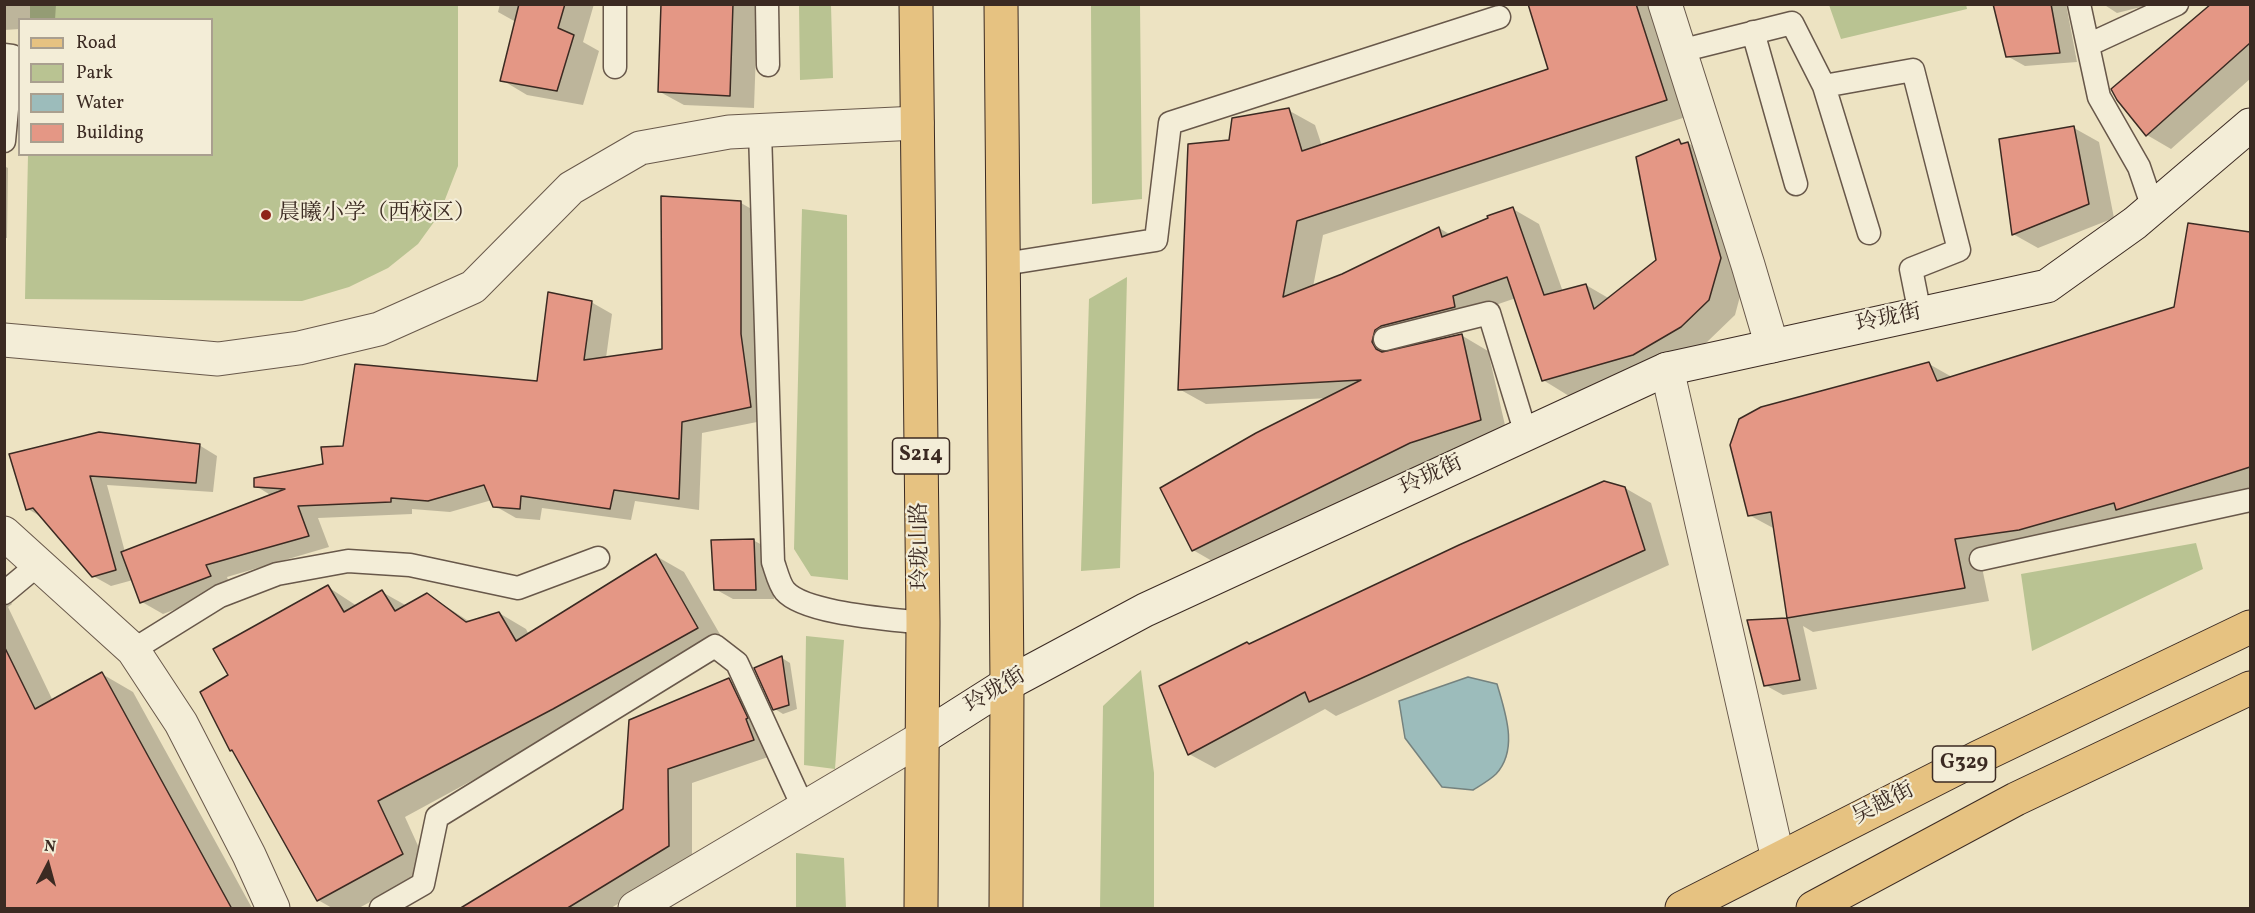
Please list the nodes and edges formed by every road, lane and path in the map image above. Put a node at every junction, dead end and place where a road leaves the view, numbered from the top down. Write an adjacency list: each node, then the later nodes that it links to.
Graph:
1 (615, 4): 14 (lane)
2 (767, 4): 13 (lane)
3 (916, 4): 16 (main road, 玲珑山路 / S214)
4 (1001, 4): 23 (main road)
5 (1665, 4): 11 (street)
6 (2079, 4): 10 (lane)
7 (2177, 4): 10 (lane)
8 (1499, 17): 23 (lane)
9 (1753, 32): 11 (lane); 15 (lane); 20 (lane)
10 (2088, 45): 21 (lane)
11 (1680, 51): 27 (street)
12 (4, 55): 19 (lane)
13 (768, 65)
14 (615, 67)
15 (1824, 86): 22 (lane); 24 (lane)
16 (917, 123): 18 (street); 36 (main road, 玲珑山路 / S214)
17 (2250, 125): 21 (street, 玲珑街)
18 (760, 131): 26 (street); 36 (lane)
19 (4, 141)
20 (1796, 184)
21 (2153, 208): 24 (street, 玲珑街)
22 (1869, 233)
23 (1004, 264): 39 (main road)
24 (1920, 314): 27 (street, 玲珑街)
25 (1385, 339): 29 (lane)
26 (4, 340)
27 (1772, 346): 28 (street, 玲珑街)
28 (1667, 369): 29 (street, 玲珑街); 43 (street)
29 (1526, 434): 39 (street, 玲珑街)
30 (2250, 500): 33 (lane)
31 (4, 533): 34 (street)
32 (598, 558): 38 (lane)
33 (1981, 559)
34 (40, 563): 35 (lane); 38 (street)
35 (4, 593)
36 (923, 623): 41 (main road, 玲珑山路 / S214)
37 (2250, 627): 43 (main road, 吴越街 / G329)
38 (133, 650): 44 (street)
39 (1008, 684): 41 (street, 玲珑街); 48 (main road)
40 (2250, 688): 50 (main road, G329)
41 (922, 738): 42 (street, 玲珑街); 47 (main road, 玲珑山路 / S214)
42 (804, 809): 45 (lane); 46 (street, 玲珑街)
43 (1778, 859): 49 (main road, 吴越街 / G329)
44 (273, 909)
45 (381, 909)
46 (635, 909)
47 (921, 909)
48 (1006, 909)
49 (1682, 909)
50 (1813, 909)

